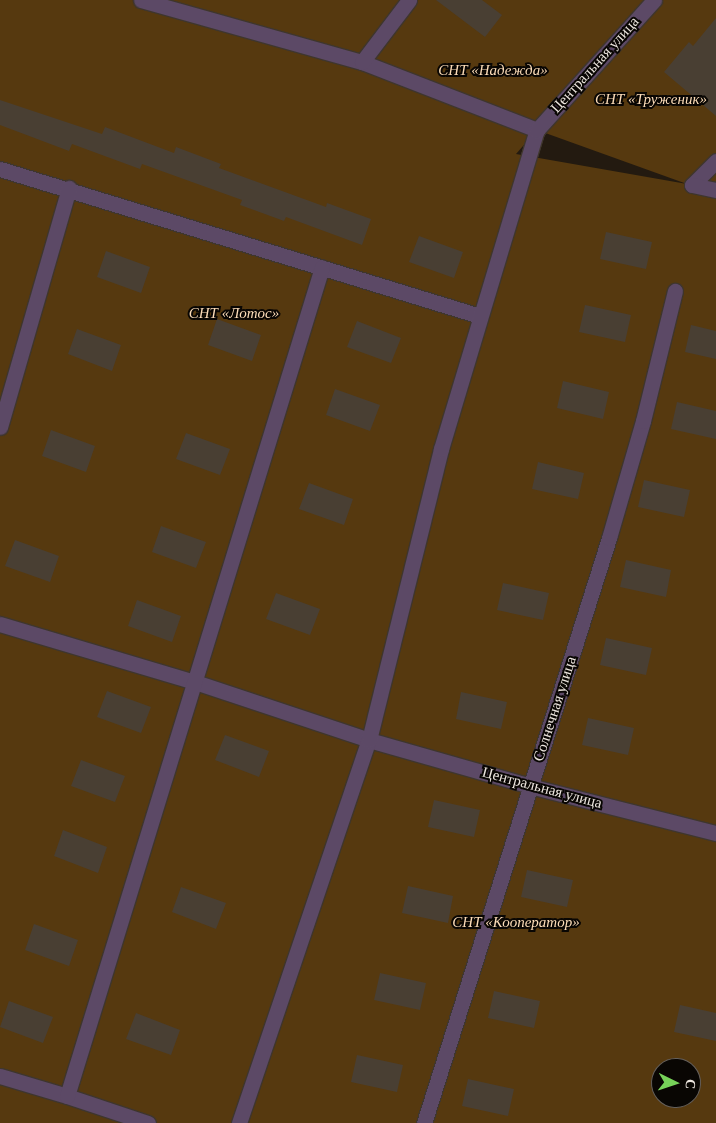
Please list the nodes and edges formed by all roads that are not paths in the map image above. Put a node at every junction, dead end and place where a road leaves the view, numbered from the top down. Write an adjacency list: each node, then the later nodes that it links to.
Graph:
1 (142, 0): 4 (street)
2 (409, 0): 4 (street)
3 (654, 0): 5 (street, Центральная улица)
4 (362, 62): 5 (street)
5 (537, 130): 12 (street)
6 (716, 161): 9 (street)
7 (0, 169): 8 (street)
8 (70, 188): 10 (street); 13 (street)
9 (716, 190)
10 (322, 267): 12 (street); 15 (street)
11 (675, 291): 17 (street, Солнечная улица)
12 (480, 316): 16 (street)
13 (0, 427)
14 (0, 624): 15 (street, Центральная улица)
15 (195, 682): 16 (street, Центральная улица); 20 (street)
16 (369, 740): 17 (street, Центральная улица); 22 (street)
17 (530, 786): 18 (street, Центральная улица); 23 (street, Солнечная улица)
18 (716, 833)
19 (0, 1076): 20 (street)
20 (67, 1096): 21 (street)
21 (148, 1123)
22 (239, 1123)
23 (424, 1123)

